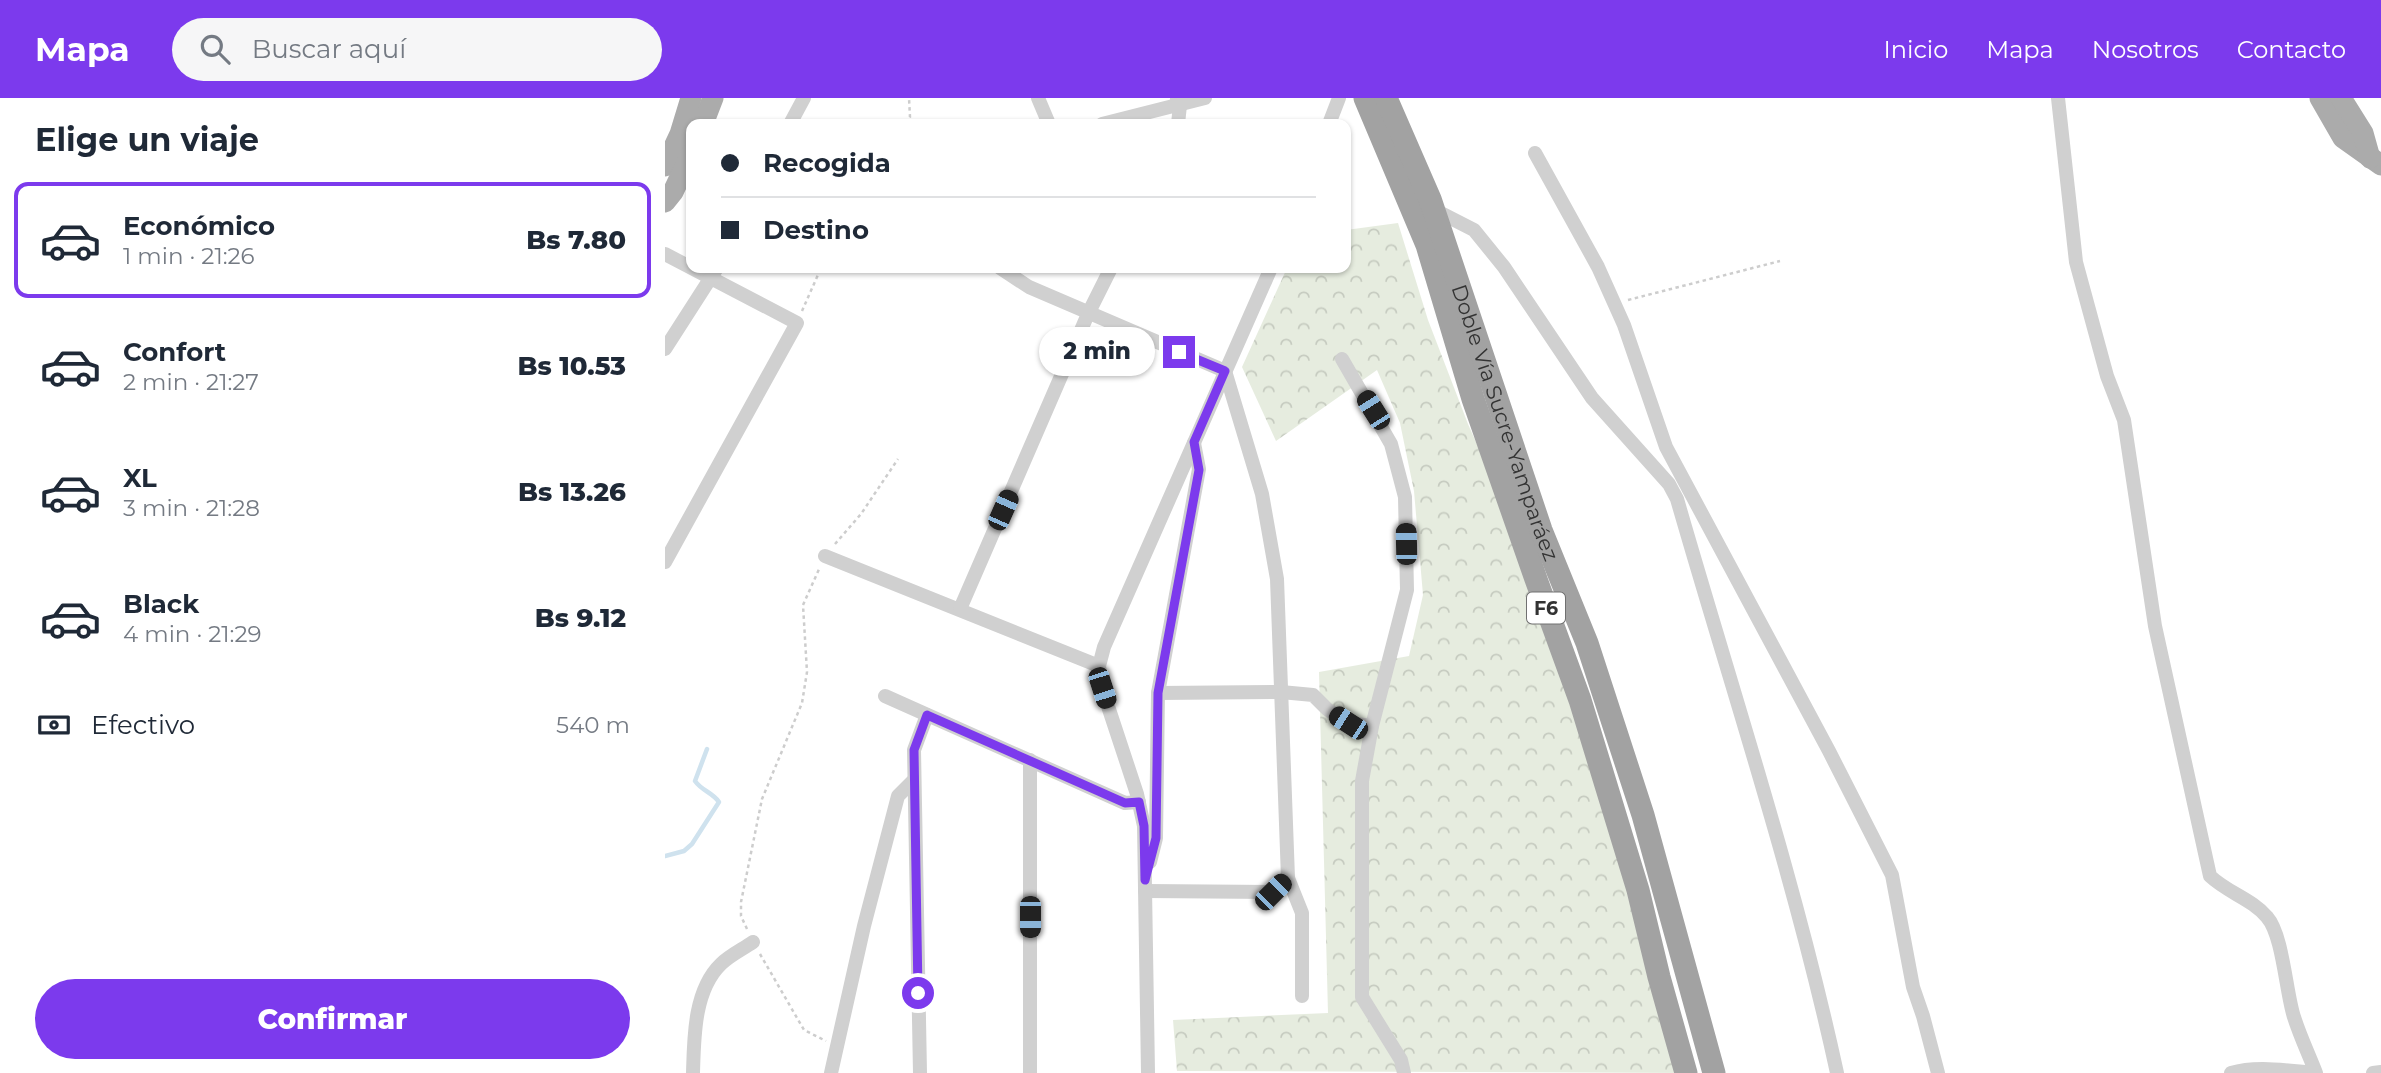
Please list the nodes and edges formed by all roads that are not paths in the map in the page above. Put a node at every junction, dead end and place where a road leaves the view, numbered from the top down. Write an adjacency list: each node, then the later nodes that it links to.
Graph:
1 (691, 98): 21 (main road)
2 (713, 98): 13 (main road)
3 (804, 98): 14 (street)
4 (1038, 98): 15 (street)
5 (1205, 98): 12 (street)
6 (1339, 98): 17 (street)
7 (1365, 98): 23 (highway, Doble Vía Sucre-Yamparáez / F6)
8 (1386, 98): 23 (highway, Doble Vía Sucre-Yamparáez / F6)
9 (2058, 98): 65 (street)
10 (2320, 98): 20 (main road)
11 (2341, 98): 20 (main road)
12 (1178, 102): 16 (street)
13 (705, 119)
14 (793, 119)
15 (1047, 119)
16 (1119, 119)
17 (1331, 119)
18 (1535, 153): 35 (street)
19 (686, 158): 21 (main road)
20 (2378, 163)
21 (670, 171): 22 (main road)
22 (665, 201)
23 (1423, 209): 36 (street); 60 (highway, Doble Vía Sucre-Yamparáez / F6); 61 (highway, Doble Vía Sucre-Yamparáez / F6)
24 (665, 254): 25 (street)
25 (686, 262)
26 (714, 273): 31 (street); 38 (street)
27 (1008, 273): 30 (street)
28 (1108, 273): 30 (street)
29 (1269, 273): 33 (street)
30 (1088, 314): 33 (street); 39 (street)
31 (665, 349)
32 (1342, 359): 45 (street)
33 (1225, 371): 34 (street); 41 (street)
34 (1194, 442): 40 (street); 42 (street)
35 (1684, 481): 36 (street); 63 (street)
36 (1669, 484): 62 (street)
37 (825, 556): 39 (street)
38 (665, 562)
39 (960, 609): 40 (street)
40 (1099, 666): 48 (street)
41 (1281, 692): 42 (street); 45 (street); 49 (street)
42 (1158, 693): 50 (street)
43 (885, 696): 44 (street)
44 (927, 715): 46 (street); 47 (street)
45 (1372, 726): 59 (street)
46 (1030, 761): 48 (street); 57 (street)
47 (914, 780): 55 (street); 56 (street)
48 (1139, 802): 50 (street)
49 (1288, 878): 50 (street); 52 (street)
50 (1145, 886): 58 (street)
51 (753, 942): 54 (street)
52 (1301, 996)
53 (2381, 1072): 66 (street)
54 (693, 1073)
55 (831, 1073)
56 (920, 1073)
57 (1030, 1073)
58 (1148, 1073)
59 (1404, 1073)
60 (1686, 1073)
61 (1714, 1073)
62 (1837, 1073)
63 (1938, 1073)
64 (2231, 1073): 65 (street)
65 (2315, 1073)
66 (2373, 1073)

